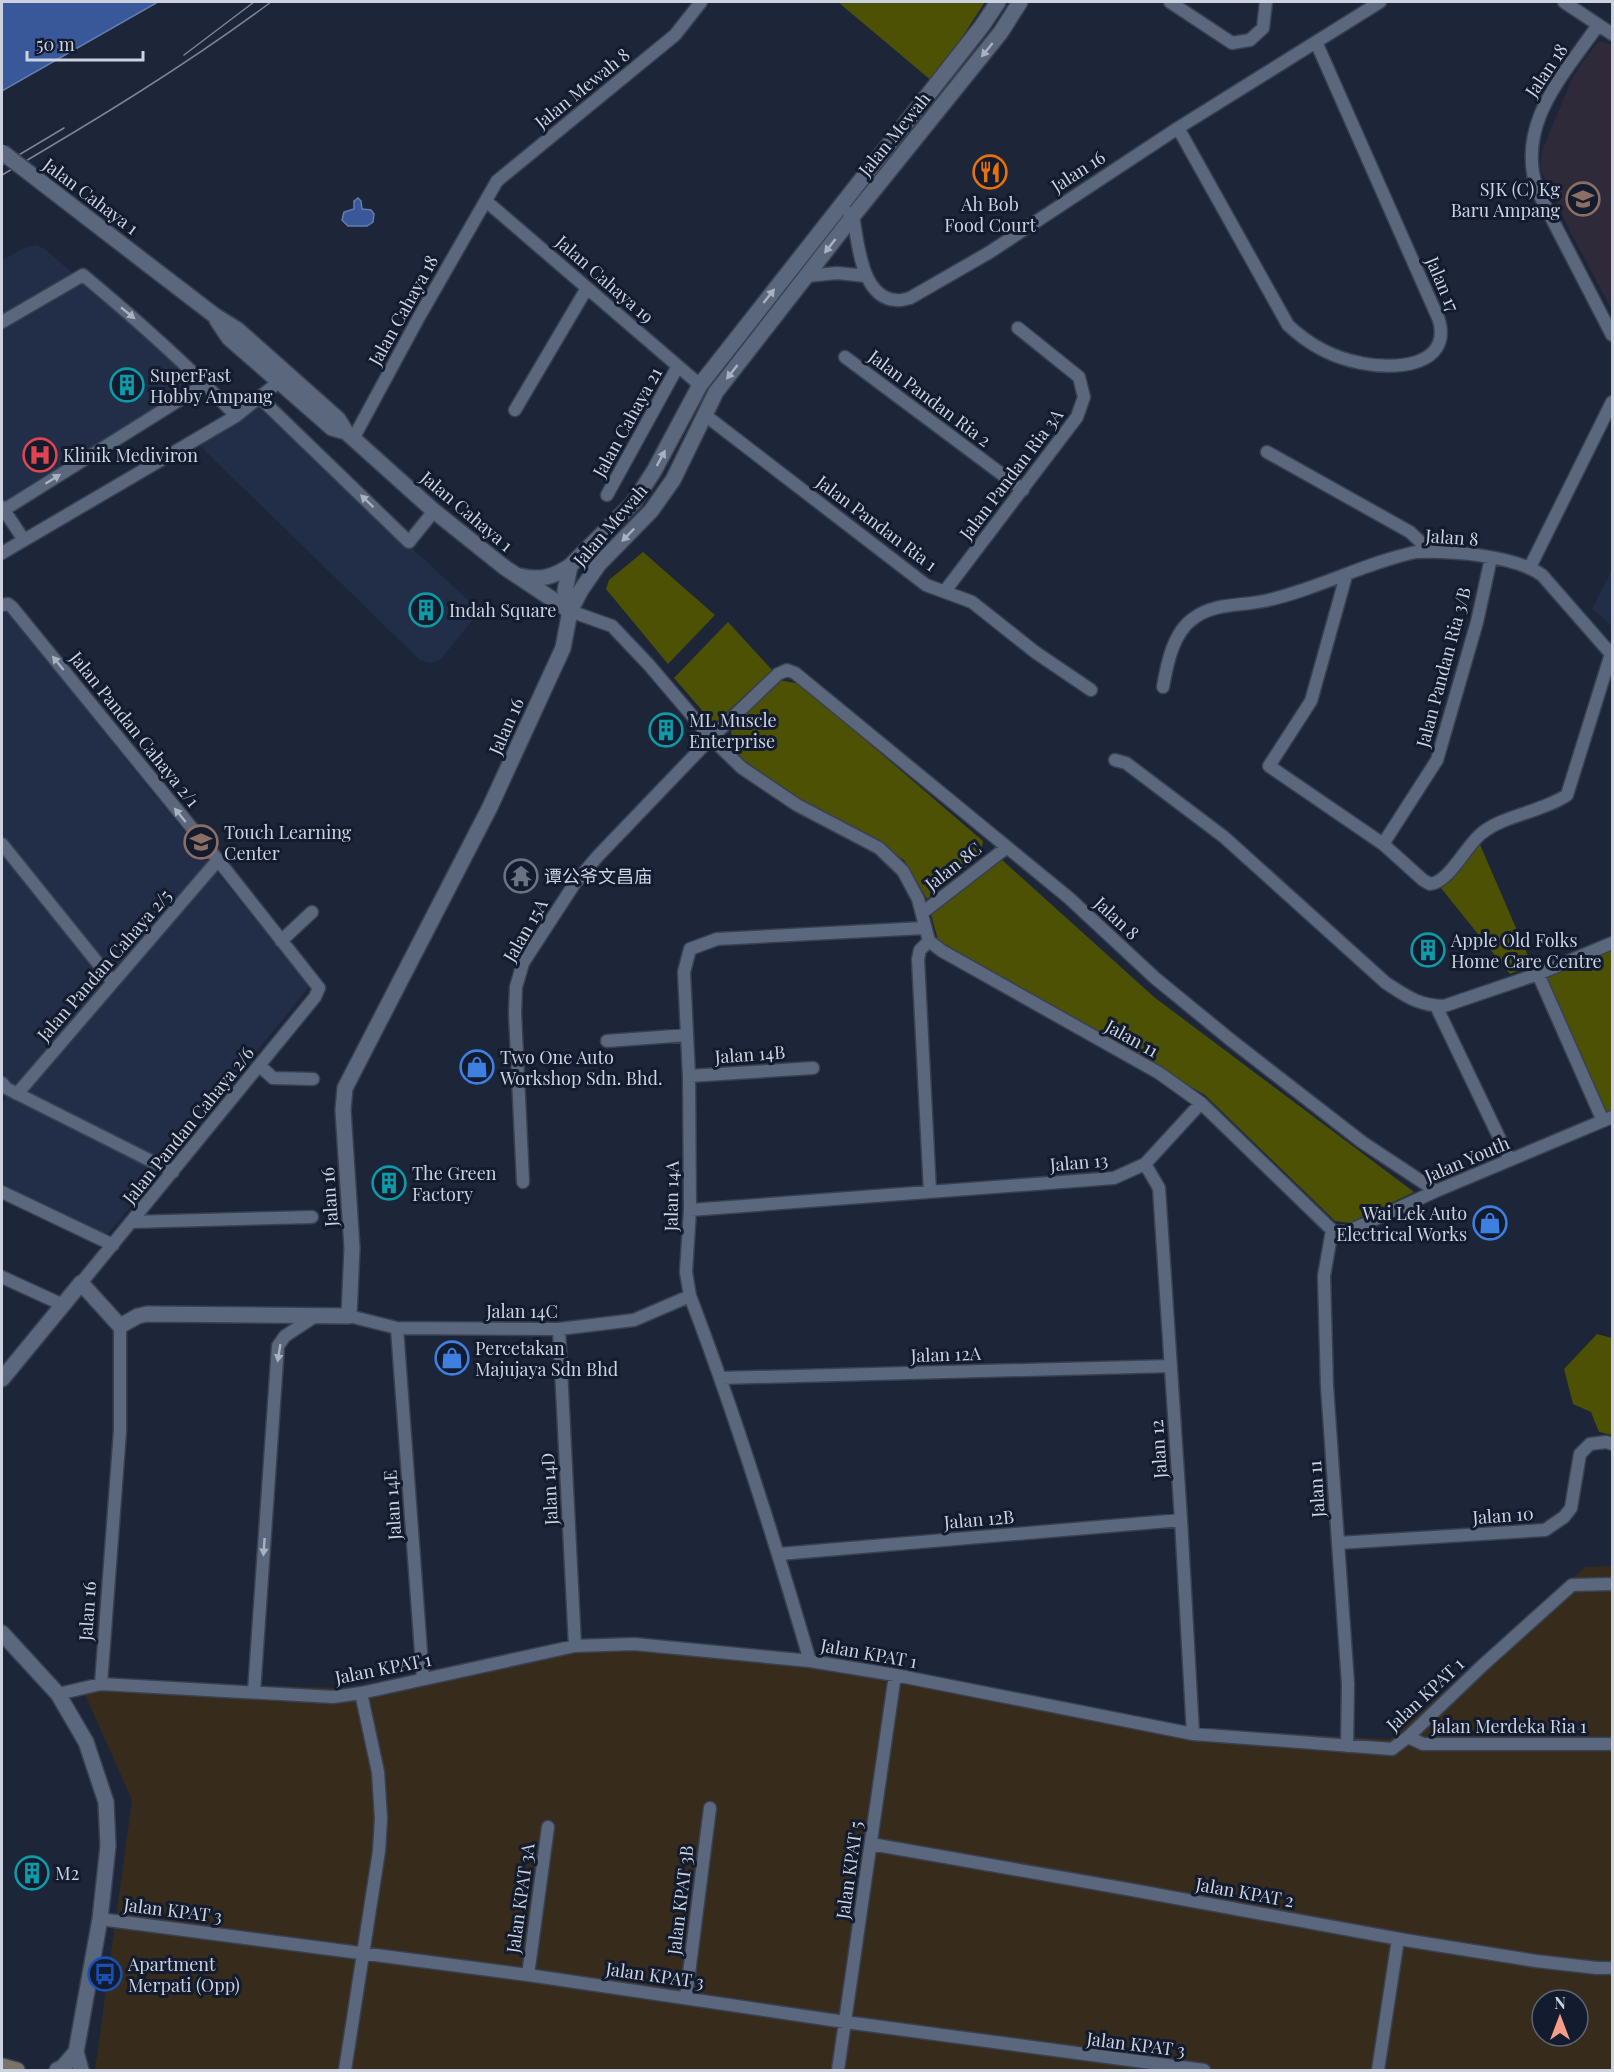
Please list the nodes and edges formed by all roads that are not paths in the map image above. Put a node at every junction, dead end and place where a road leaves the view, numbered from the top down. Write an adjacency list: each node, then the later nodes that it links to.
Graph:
1 (701, 2): 13 (street, Jalan Mewah 8)
2 (998, 2): 14 (street, Jalan Mewah)
3 (1020, 2): 15 (street, Jalan Mewah, one-way to 15)
4 (1170, 2): 5 (street)
5 (1266, 2)
6 (1380, 2): 10 (street, Jalan 16)
7 (1564, 2): 8 (street)
8 (1598, 25): 9 (street); 21 (street, Jalan 18)
9 (1612, 34)
10 (1316, 42): 11 (street, Jalan 16); 11 (street, Jalan 17)
11 (1178, 128): 17 (street, Jalan 16)
12 (2, 152): 24 (street, Jalan Cahaya 1, bridge)
13 (486, 201): 18 (street, Jalan Cahaya 19); 32 (street, Jalan Cahaya 18)
14 (840, 206): 15 (street); 26 (street, Jalan Mewah, one-way to 14)
15 (853, 216): 16 (street, Jalan Mewah, one-way to 16); 17 (street, Jalan 16)
16 (807, 276): 17 (street); 31 (street, Jalan Mewah, one-way to 31)
17 (866, 276)
18 (587, 288): 23 (street, Jalan Cahaya 19); 29 (street)
19 (2, 322): 25 (street, one-way to 25)
20 (1018, 328): 34 (street, Jalan Pandan Ria 3A)
21 (1612, 335)
22 (845, 357): 34 (street, Jalan Pandan Ria 2)
23 (678, 366): 26 (street, Jalan Cahaya 19); 35 (street, Jalan Cahaya 21)
24 (285, 377): 27 (street); 32 (street, Jalan Cahaya 1)
25 (205, 384): 30 (street); 36 (street, one-way to 25)
26 (700, 385): 42 (street, Jalan Mewah, one-way to 26)
27 (259, 397): 30 (street); 37 (street, one-way to 27)
28 (1612, 402): 43 (street)
29 (515, 410)
30 (236, 416): 38 (street)
31 (705, 416): 46 (street, Jalan Pandan Ria 1); 48 (street, Jalan Mewah, one-way to 48)
32 (349, 435): 37 (street, Jalan Cahaya 1)
33 (1267, 452): 39 (street)
34 (1023, 490): 46 (street, Jalan Pandan Ria 3A)
35 (607, 495)
36 (2, 509): 38 (street)
37 (434, 511): 44 (street, Jalan Cahaya 1)
38 (24, 540): 40 (street)
39 (1430, 551): 41 (street, Jalan 8); 45 (street, Jalan 8)
40 (2, 553)
41 (1491, 558): 43 (street, Jalan 8); 56 (street, Jalan Pandan Ria 3/B)
42 (570, 566): 44 (street); 48 (street, Jalan Mewah)
43 (1530, 567): 49 (street, Jalan 8)
44 (512, 573): 48 (street, Jalan Cahaya 1)
45 (1346, 576): 51 (street, Jalan 8); 56 (street)
46 (945, 591): 52 (street, Jalan Pandan Ria 1)
47 (2, 605): 58 (street, Jalan Pandan Cahaya 2/1, one-way to 47)
48 (570, 611): 53 (street); 95 (street, Jalan 16)
49 (1612, 655): 56 (street)
50 (778, 674): 53 (street, Jalan 15A); 57 (street, Jalan 8)
51 (1163, 687)
52 (1091, 690)
53 (711, 738): 60 (street); 81 (street, Jalan 15A)
54 (1115, 760): 67 (street)
55 (2, 844): 65 (street)
56 (1383, 844)
57 (1006, 848): 60 (street, Jalan 8C); 82 (street, Jalan 8)
58 (218, 860): 62 (street, Jalan Pandan Cahaya 2/1); 65 (street, Jalan Pandan Cahaya 2/5)
59 (312, 912): 62 (street)
60 (922, 913): 61 (street)
61 (926, 934): 68 (street, Jalan 14A); 76 (street, Jalan 11); 84 (street)
62 (281, 940): 66 (street, Jalan Pandan Cahaya 2/1)
63 (1612, 944): 64 (street)
64 (1538, 974): 67 (street); 77 (street)
65 (113, 982): 75 (street, Jalan Pandan Cahaya 2/5)
66 (319, 988): 70 (street, Jalan Pandan Cahaya 2/6)
67 (1436, 1006): 78 (street)
68 (687, 1035): 69 (street); 72 (street, Jalan 14A)
69 (607, 1041)
70 (260, 1066): 73 (street); 80 (street, Jalan Pandan Cahaya 2/6)
71 (813, 1068): 72 (street, Jalan 14B)
72 (689, 1076): 85 (street, Jalan 14A)
73 (313, 1079)
74 (2, 1083): 75 (street)
75 (17, 1094): 80 (street)
76 (1201, 1103): 79 (street, Jalan 13); 88 (street, Jalan 11)
77 (1608, 1119): 78 (street, Jalan Youth)
78 (1510, 1160): 82 (street, Jalan Youth)
79 (1144, 1164): 84 (street, Jalan 13); 99 (street, Jalan 12)
80 (173, 1172): 87 (street, Jalan Pandan Cahaya 2/6)
81 (523, 1182)
82 (1436, 1191): 88 (street, Jalan Youth)
83 (2, 1192): 89 (street)
84 (930, 1192): 85 (street, Jalan 13)
85 (690, 1210): 92 (street, Jalan 14A)
86 (312, 1217): 87 (street)
87 (131, 1222): 89 (street, Jalan Pandan Cahaya 2/6)
88 (1334, 1231): 104 (street, Jalan 11)
89 (113, 1245): 91 (street, Jalan Pandan Cahaya 2/6)
90 (2, 1277): 93 (street)
91 (81, 1283): 93 (street); 96 (street)
92 (690, 1296): 98 (street, Jalan 14C); 100 (street, Jalan 14A)
93 (63, 1305): 101 (street)
94 (318, 1315): 95 (street); 96 (street); 113 (street, one-way to 113)
95 (349, 1316): 97 (street, Jalan 14C)
96 (120, 1326): 112 (street, Jalan 16)
97 (397, 1328): 98 (street, Jalan 14C); 111 (street, Jalan 14E)
98 (560, 1329): 108 (street, Jalan 14D)
99 (1171, 1366): 100 (street, Jalan 12A); 103 (street, Jalan 12)
100 (722, 1378): 105 (street, Jalan 14A)
101 (2, 1379)
102 (1612, 1444): 104 (street, Jalan 10)
103 (1181, 1520): 105 (street, Jalan 12B); 116 (street, Jalan 12)
104 (1338, 1544): 119 (street, Jalan 11)
105 (779, 1554): 109 (street, Jalan 14A)
106 (1612, 1584): 117 (street, Jalan KPAT 1)
107 (2, 1632): 115 (street)
108 (575, 1646): 109 (street, Jalan KPAT 1); 111 (street, Jalan KPAT 1)
109 (810, 1661): 110 (street, Jalan KPAT 1)
110 (896, 1675): 116 (street, Jalan KPAT 1); 122 (street, Jalan KPAT 5)
111 (423, 1679): 114 (street, Jalan KPAT 1)
112 (101, 1684): 113 (street, Jalan KPAT 1); 115 (street, Jalan KPAT 1)
113 (254, 1692): 114 (street, Jalan KPAT 1)
114 (361, 1693): 125 (street)
115 (58, 1694): 123 (street)
116 (1193, 1734): 119 (street, Jalan KPAT 1)
117 (1408, 1737): 118 (street, Jalan Merdeka Ria 1); 119 (street, Jalan KPAT 1)
118 (1612, 1744)
119 (1347, 1746)
120 (710, 1808): 128 (street, Jalan KPAT 3B)
121 (548, 1827): 127 (street, Jalan KPAT 3A)
122 (871, 1844): 124 (street, Jalan KPAT 2); 129 (street, Jalan KPAT 5)
123 (100, 1919): 125 (street, Jalan KPAT 3); 130 (street)
124 (1398, 1939): 126 (street, Jalan KPAT 2); 139 (street)
125 (363, 1953): 127 (street, Jalan KPAT 3); 136 (street)
126 (1612, 1968)
127 (528, 1975): 128 (street, Jalan KPAT 3)
128 (686, 1997): 129 (street, Jalan KPAT 3)
129 (845, 2022): 132 (street, Jalan KPAT 3); 137 (street, Jalan KPAT 5)
130 (76, 2052): 134 (street); 135 (street)
131 (2, 2066): 133 (main road)
132 (1159, 2068): 138 (street, Jalan KPAT 3)
133 (17, 2070)
134 (57, 2070)
135 (81, 2070)
136 (345, 2070)
137 (838, 2070)
138 (1204, 2070)
139 (1378, 2070)

